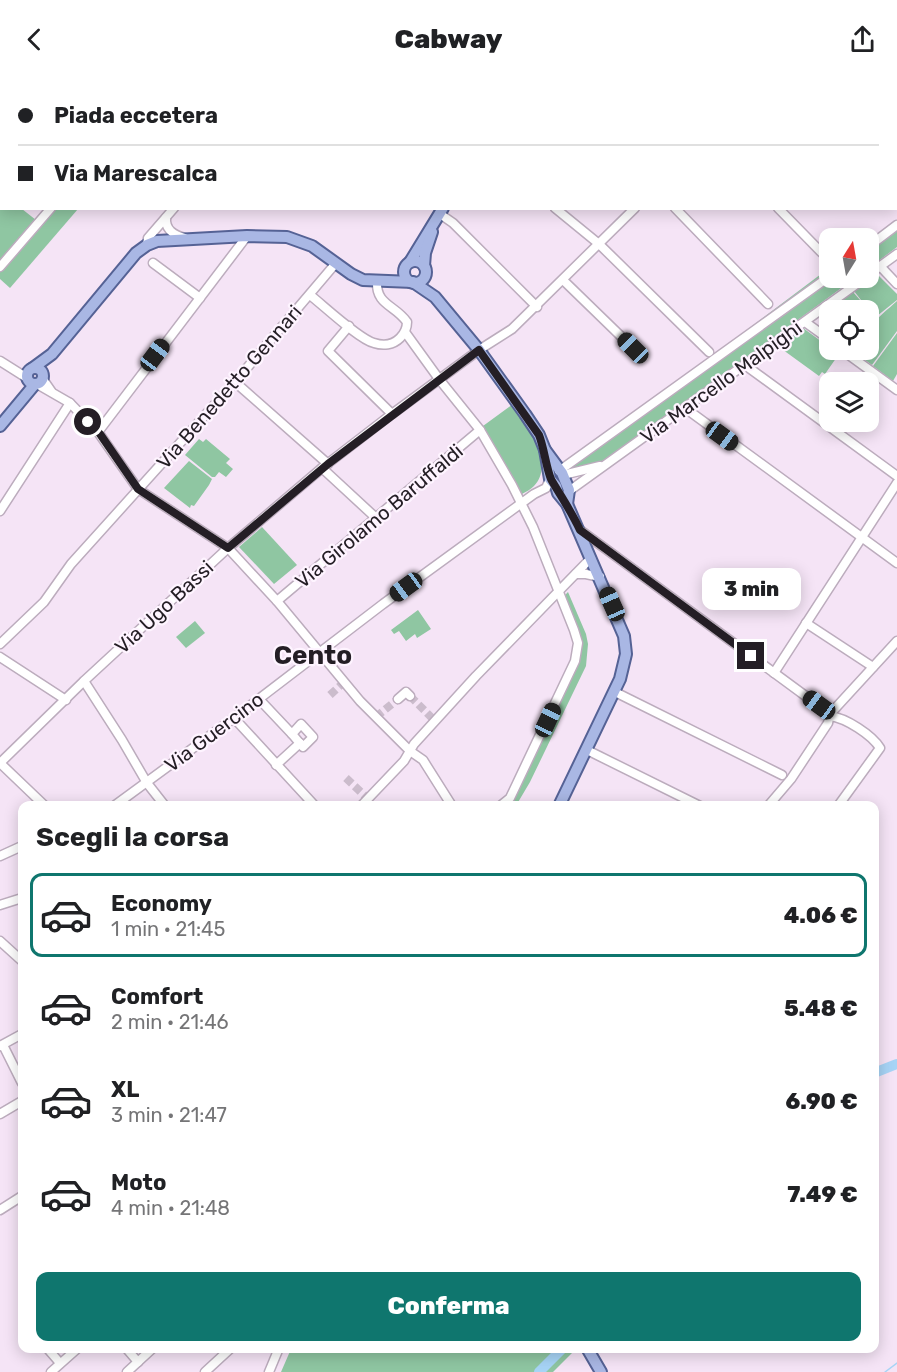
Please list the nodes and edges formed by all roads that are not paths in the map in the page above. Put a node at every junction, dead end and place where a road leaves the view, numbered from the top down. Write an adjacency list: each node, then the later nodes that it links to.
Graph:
1 (49, 210): 21 (street)
2 (172, 210): 8 (street)
3 (557, 210): 13 (street)
4 (632, 210): 13 (street, Via Ugo Bassi)
5 (677, 210): 32 (street)
6 (780, 210): 15 (street)
7 (439, 215): 19 (main road); 22 (main road); 33 (street)
8 (166, 218): 11 (street); 14 (street)
9 (897, 225): 12 (street)
10 (247, 236): 11 (main road); 18 (main road); 31 (street)
11 (189, 239): 14 (main road)
12 (879, 239)
13 (599, 244): 23 (street, Via Ugo Bassi); 40 (street)
14 (147, 245): 44 (main road)
15 (819, 250)
16 (897, 254): 20 (street)
17 (153, 263): 31 (street)
18 (336, 263): 24 (main road); 29 (street, Via Benedetto Gennari)
19 (407, 265): 22 (main road); 24 (main road); 25 (main road)
20 (880, 266): 27 (street)
21 (0, 267)
22 (425, 270): 25 (main road); 30 (main road)
23 (563, 280): 33 (street, Via Ugo Bassi); 38 (street)
24 (380, 282): 25 (main road); 36 (street)
25 (414, 282): 30 (main road)
26 (819, 284): 57 (street, Via Guercino)
27 (897, 284)
28 (851, 288): 34 (street, Via Marcello Malpighi)
29 (310, 295): 35 (street); 46 (street, Via Benedetto Gennari)
30 (435, 297): 39 (main road)
31 (200, 298): 53 (street)
32 (768, 304)
33 (537, 307): 39 (street, Via Ugo Bassi)
34 (805, 322): 37 (street); 43 (street, Via Marcello Malpighi)
35 (349, 326): 36 (street); 50 (street)
36 (405, 332): 45 (street)
37 (819, 332)
38 (633, 348)
39 (479, 350): 45 (street, Via Ugo Bassi); 57 (main road)
40 (709, 352)
41 (856, 360): 47 (street)
42 (4, 364): 44 (street)
43 (745, 365): 49 (street, Via Marcello Malpighi); 56 (street)
44 (34, 377): 48 (street); 51 (main road)
45 (439, 379): 50 (street, Via Ugo Bassi); 52 (street)
46 (235, 382): 55 (street); 59 (street, Via Benedetto Gennari)
47 (897, 390)
48 (70, 403): 53 (street); 62 (street)
49 (685, 408): 54 (street, Via Marcello Malpighi); 65 (street)
50 (392, 414): 55 (street, Via Ugo Bassi)
51 (0, 426)
52 (480, 430): 61 (street); 63 (street, Via Girolamo Baruffaldi)
53 (98, 432): 59 (street)
54 (606, 465): 57 (street, Via Marcello Malpighi); 60 (street, Via Marcello Malpighi)
55 (325, 466): 63 (street); 67 (street, Via Ugo Bassi)
56 (897, 476)
57 (554, 477): 60 (main road); 60 (street); 61 (street, Via Guercino)
58 (897, 483): 65 (street)
59 (138, 489): 67 (street); 76 (street, Via Benedetto Gennari)
60 (565, 496): 64 (main road)
61 (522, 504): 72 (street); 77 (street, Via Guercino)
62 (0, 511)
63 (375, 517): 73 (street, Via Girolamo Baruffaldi)
64 (580, 530): 66 (street); 68 (main road)
65 (863, 538): 69 (street); 74 (street)
66 (601, 546): 68 (street); 80 (street)
67 (228, 548): 73 (street); 81 (street, Via Ugo Bassi)
68 (591, 557): 70 (street); 71 (main road)
69 (897, 563)
70 (576, 574): 71 (street); 72 (street)
71 (600, 577): 82 (main road)
72 (559, 592): 92 (street); 103 (street)
73 (277, 601): 77 (street)
74 (806, 623): 79 (street); 80 (street)
75 (897, 641): 79 (street)
76 (0, 644)
77 (320, 652): 84 (street, Via Guercino); 92 (street)
78 (0, 657): 86 (street)
79 (873, 666): 87 (street)
80 (774, 673): 87 (street)
81 (84, 681): 86 (street, Via Ugo Bassi); 96 (street)
82 (615, 692): 91 (main road); 95 (street)
83 (410, 696): 85 (street)
84 (259, 699): 88 (street, Via Guercino); 89 (street)
85 (398, 699)
86 (66, 700): 93 (street, Via Ugo Bassi)
87 (830, 715): 106 (street); 107 (street)
88 (234, 718): 94 (street); 96 (street, Via Guercino)
89 (292, 734): 90 (street); 90 (street)
90 (300, 743): 94 (street)
91 (587, 750): 104 (main road); 105 (street)
92 (410, 751): 101 (street); 102 (street)
93 (0, 763): 97 (street)
94 (276, 765): 100 (street)
95 (782, 776)
96 (147, 783): 98 (street, Via Guercino); 99 (street)
97 (40, 801)
98 (121, 801)
99 (161, 801)
100 (310, 801)
101 (366, 801)
102 (449, 801)
103 (506, 801)
104 (562, 801)
105 (690, 801)
106 (772, 801)
107 (842, 801)
108 (18, 848): 109 (street)
109 (0, 856)
110 (18, 899): 111 (street)
111 (0, 905)
112 (0, 941): 113 (street)
113 (18, 957)
114 (18, 1036): 115 (street)
115 (1, 1045): 116 (street)
116 (18, 1076)
117 (18, 1103): 118 (street)
118 (0, 1114)
119 (18, 1199): 120 (street)
120 (0, 1210)
121 (51, 1353): 129 (street)
122 (72, 1353): 129 (street)
123 (130, 1353): 128 (street)
124 (148, 1353): 128 (street)
125 (226, 1353): 132 (street)
126 (277, 1353): 133 (street)
127 (589, 1353): 134 (main road)
128 (138, 1362): 131 (street)
129 (60, 1363): 130 (street)
130 (51, 1372)
131 (127, 1372)
132 (205, 1372)
133 (269, 1372)
134 (601, 1372)

